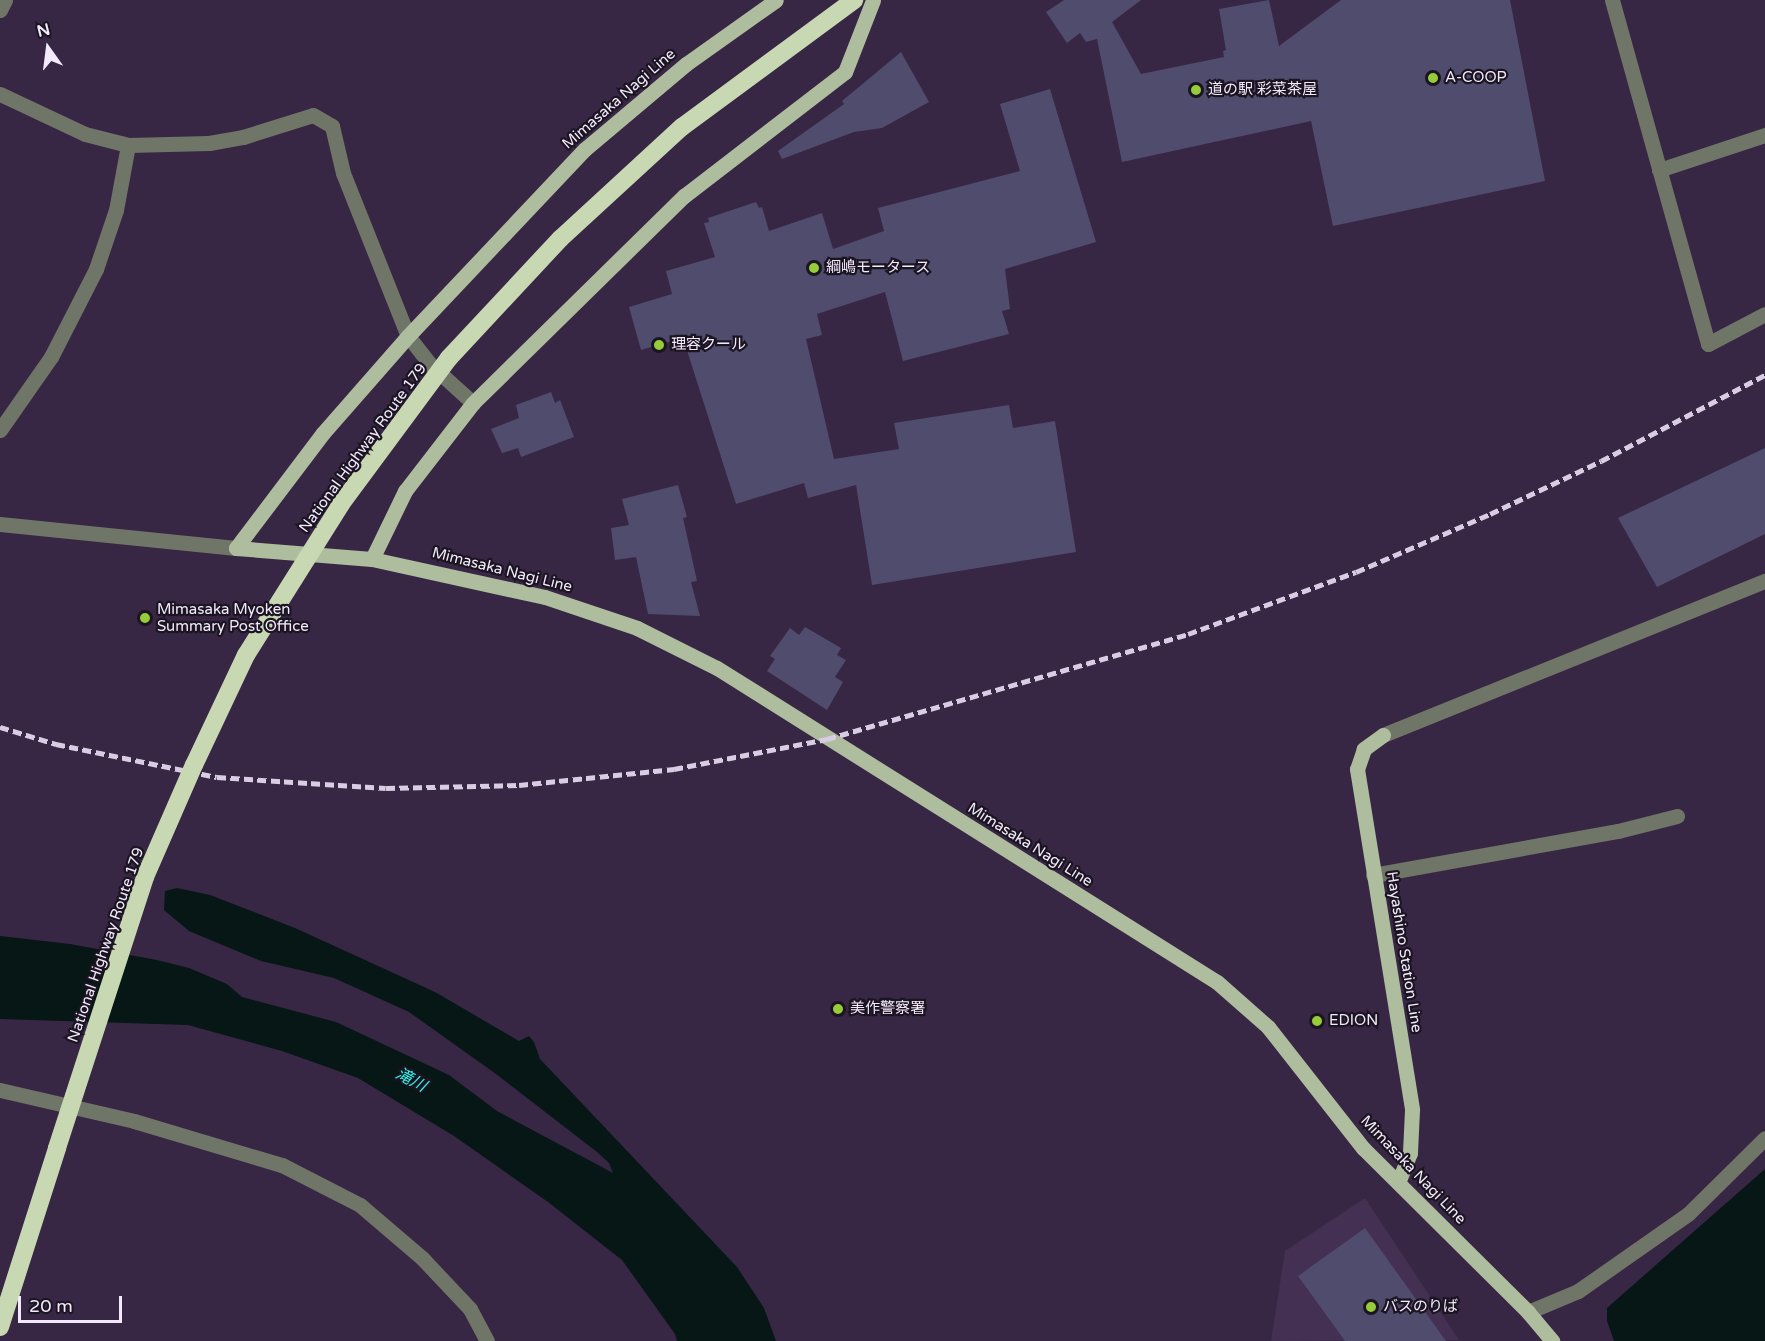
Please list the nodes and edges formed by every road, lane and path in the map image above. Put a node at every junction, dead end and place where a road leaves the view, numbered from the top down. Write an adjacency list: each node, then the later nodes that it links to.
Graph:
1 (5, 0): 6 (street)
2 (776, 0): 12 (main road, Mimasaka Nagi Line)
3 (854, 0): 26 (highway, National Highway Route 179, bridge)
4 (873, 0): 13 (main road)
5 (1612, 0): 10 (street)
6 (0, 10)
7 (0, 94): 9 (street)
8 (1765, 135): 10 (street)
9 (128, 145): 12 (street); 14 (street)
10 (1659, 170): 11 (street)
11 (1765, 314)
12 (408, 336): 13 (street); 16 (main road, Mimasaka Nagi Line)
13 (473, 404): 17 (main road)
14 (0, 430)
15 (0, 524): 16 (street)
16 (236, 548): 17 (main road, Mimasaka Nagi Line)
17 (372, 559): 24 (main road, Mimasaka Nagi Line)
18 (1765, 581): 19 (street)
19 (1383, 735): 21 (main road, Hayashino Station Line)
20 (1677, 816): 21 (street)
21 (1373, 875): 24 (main road, Hayashino Station Line)
22 (0, 1090): 27 (street)
23 (1765, 1138): 25 (street)
24 (1398, 1182): 25 (main road, Mimasaka Nagi Line)
25 (1528, 1312): 28 (main road, Mimasaka Nagi Line)
26 (0, 1327)
27 (487, 1341)
28 (1552, 1341)

